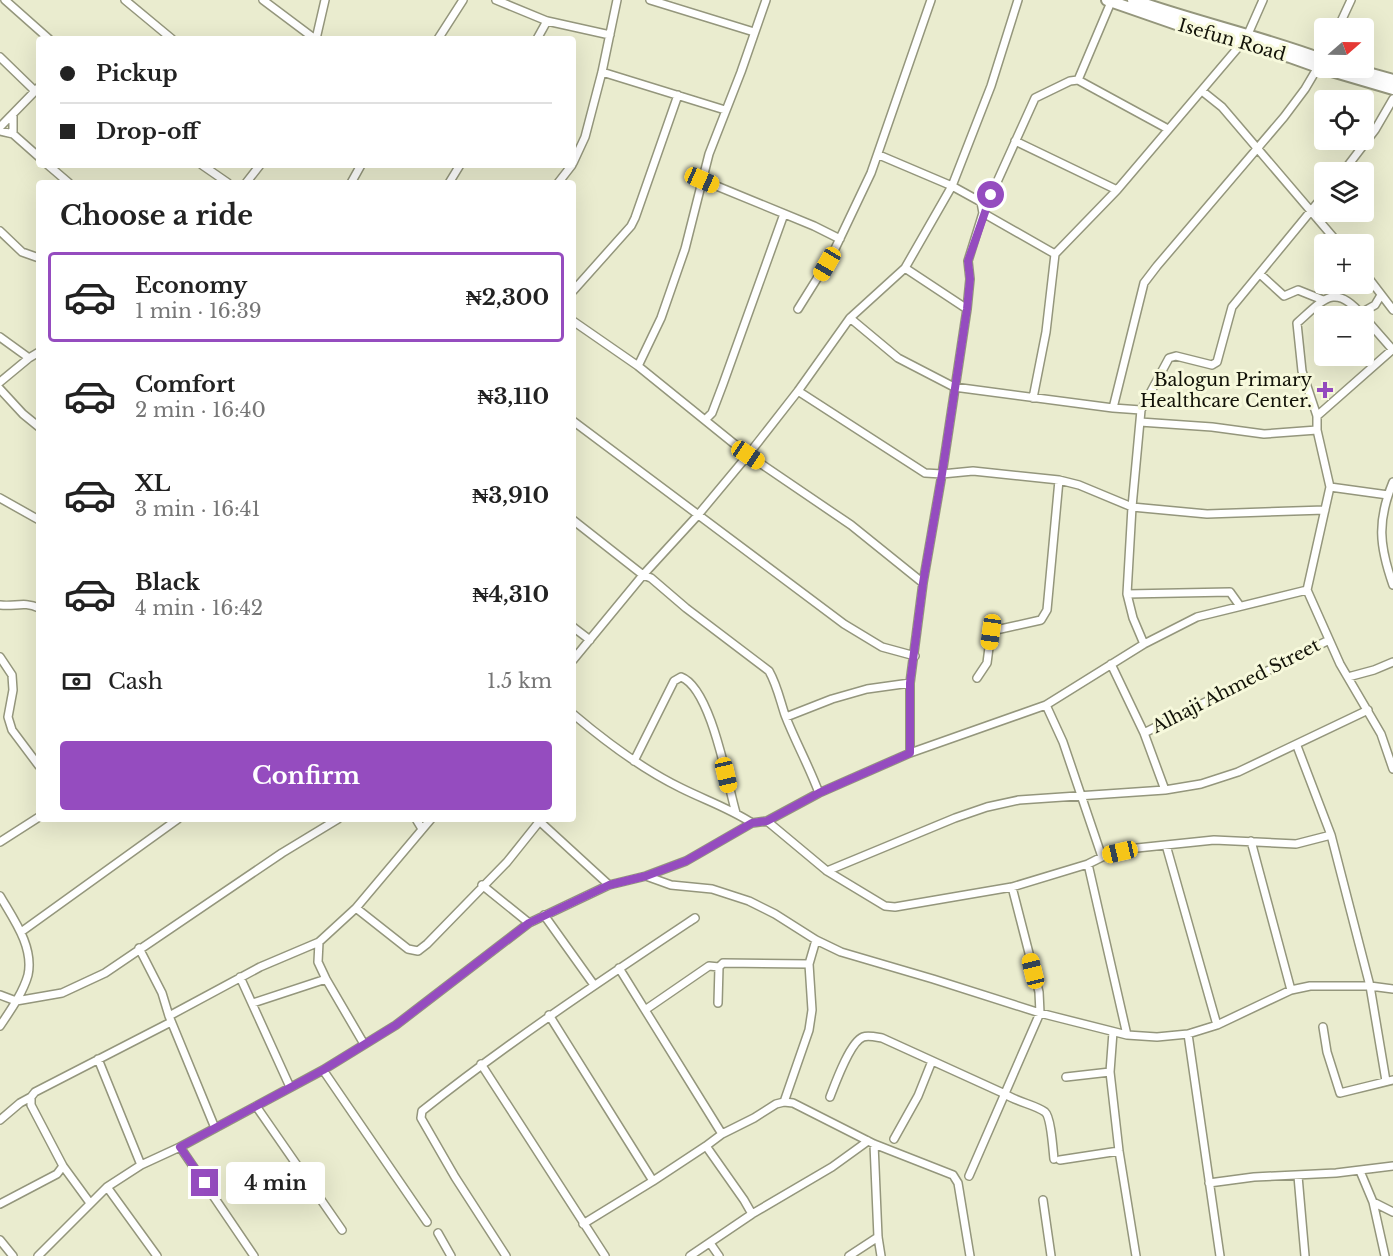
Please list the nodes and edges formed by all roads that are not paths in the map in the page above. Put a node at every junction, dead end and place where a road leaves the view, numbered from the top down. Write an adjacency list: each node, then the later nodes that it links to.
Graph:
1 (5, 0): 20 (street)
2 (125, 0): 21 (street)
3 (263, 0): 22 (street)
4 (325, 0): 23 (street)
5 (463, 0): 24 (street)
6 (496, 0): 17 (street)
7 (617, 0): 19 (street)
8 (650, 0): 18 (street)
9 (766, 0): 18 (street)
10 (931, 0): 49 (street)
11 (1018, 0): 59 (street)
12 (1133, 0): 26 (street, Isefun Road)
13 (1263, 0): 26 (street)
14 (1351, 0): 16 (street)
15 (1109, 1): 26 (street, Isefun Road); 33 (street)
16 (1343, 18)
17 (547, 21): 19 (street); 25 (street)
18 (754, 32): 41 (street)
19 (610, 35): 29 (street)
20 (46, 36)
21 (168, 36)
22 (311, 36)
23 (316, 36)
24 (440, 36)
25 (539, 36)
26 (1245, 39): 28 (street, Isefun Road); 38 (street)
27 (0, 57): 35 (street)
28 (1314, 62)
29 (602, 72): 39 (street); 50 (street)
30 (1314, 74): 47 (street)
31 (1374, 75): 34 (street)
32 (1363, 78): 36 (street, Isefun Road)
33 (1078, 80): 44 (street); 46 (street)
34 (1393, 80)
35 (36, 88)
36 (1393, 89)
37 (36, 90): 42 (street)
38 (1202, 91): 44 (street); 47 (street)
39 (678, 95): 41 (street); 73 (street)
40 (1393, 99): 51 (street)
41 (725, 110): 58 (street)
42 (13, 114): 43 (street); 45 (street)
43 (0, 129): 45 (street)
44 (1168, 129): 60 (street)
45 (13, 134): 48 (street)
46 (1015, 141): 60 (street); 63 (street)
47 (1258, 147): 62 (street); 94 (street)
48 (36, 154)
49 (879, 155): 59 (street); 67 (street)
50 (576, 156)
51 (1351, 162)
52 (52, 168): 55 (street)
53 (206, 168): 56 (street)
54 (258, 168): 57 (street)
55 (66, 180)
56 (224, 180)
57 (248, 180)
58 (702, 180): 64 (street); 88 (street)
59 (952, 186): 63 (street); 70 (street)
60 (1117, 189): 68 (street)
61 (1314, 207): 62 (street)
62 (1310, 212): 66 (street); 71 (street)
63 (983, 213): 68 (street); 79 (street)
64 (784, 214): 67 (street); 97 (street)
65 (0, 231): 69 (street)
66 (1330, 234)
67 (840, 239): 78 (street)
68 (1055, 254): 93 (street)
69 (36, 257)
70 (905, 268): 79 (street); 81 (street)
71 (1260, 274): 75 (street); 95 (street)
72 (1374, 286): 74 (street)
73 (576, 288)
74 (1381, 295): 77 (street); 80 (street)
75 (1323, 300): 76 (street); 96 (street)
76 (1354, 306)
77 (1374, 306)
78 (798, 309)
79 (967, 309): 90 (street)
80 (1393, 310)
81 (850, 318): 90 (street); 92 (street)
82 (576, 323): 88 (street)
83 (1374, 329): 85 (street)
84 (0, 338): 87 (street)
85 (1393, 349): 96 (street)
86 (36, 354): 87 (street)
87 (29, 358): 89 (street)
88 (638, 366): 97 (street)
89 (0, 382)
90 (954, 387): 93 (street); 103 (street)
91 (0, 389): 100 (street)
92 (798, 391): 102 (street); 103 (street)
93 (1033, 398): 94 (street)
94 (1113, 408): 95 (street)
95 (1141, 410): 98 (street)
96 (1317, 416): 101 (street)
97 (705, 420): 102 (street)
98 (1140, 422): 101 (street); 109 (street)
99 (576, 423): 111 (street)
100 (36, 425)
101 (1317, 430): 106 (street)
102 (748, 455): 111 (street); 115 (street)
103 (942, 474): 104 (street); 115 (street)
104 (1059, 480): 109 (street); 132 (street)
105 (1393, 482): 107 (street)
106 (1330, 488): 107 (street); 110 (street)
107 (1388, 495): 116 (street)
108 (0, 498): 112 (street)
109 (1132, 507): 110 (street); 118 (street)
110 (1325, 510): 117 (street)
111 (698, 515): 114 (street); 127 (street)
112 (36, 518)
113 (576, 522): 114 (street)
114 (643, 575): 123 (street); 137 (street)
115 (923, 583): 127 (street)
116 (1393, 585)
117 (1307, 590): 120 (street); 124 (street)
118 (1127, 594): 120 (street); 125 (street)
119 (0, 605): 121 (street)
120 (1240, 606): 125 (street)
121 (36, 607)
122 (576, 629): 123 (street)
123 (590, 640): 126 (street)
124 (1329, 640): 131 (street); 138 (street, Alhaji Ahmed Street)
125 (1144, 644): 130 (street)
126 (576, 656)
127 (915, 656): 133 (street)
128 (0, 657): 142 (street)
129 (1393, 662): 131 (street)
130 (1111, 664): 134 (street); 138 (street)
131 (1348, 677): 135 (street)
132 (977, 678)
133 (910, 683): 137 (street); 140 (street)
134 (1046, 705): 140 (street); 146 (street)
135 (1368, 710): 139 (street); 143 (street)
136 (576, 716): 141 (street)
137 (786, 717): 145 (street)
138 (1144, 733): 144 (street)
139 (1297, 746): 144 (street); 158 (street)
140 (910, 753): 145 (street)
141 (634, 761): 147 (street); 147 (street)
142 (36, 762)
143 (1393, 769)
144 (1165, 790): 146 (street)
145 (819, 793): 149 (street)
146 (1082, 796): 162 (street); 164 (street)
147 (736, 813): 156 (street)
148 (36, 818): 160 (street)
149 (767, 821): 156 (street); 164 (street)
150 (174, 822): 174 (street)
151 (333, 822): 177 (street)
152 (418, 822): 157 (street)
153 (429, 822): 157 (street)
154 (537, 822): 166 (street)
155 (539, 822): 167 (street)
156 (752, 823): 165 (street)
157 (423, 829): 170 (street)
158 (1331, 835): 159 (street); 184 (street)
159 (1251, 841): 161 (street); 186 (street)
160 (0, 842)
161 (1166, 845): 162 (street); 195 (street)
162 (1102, 857): 163 (street)
163 (1088, 864): 168 (street); 200 (street)
164 (827, 871): 168 (street)
165 (646, 876): 167 (street); 175 (street)
166 (482, 885): 170 (street); 173 (street)
167 (609, 885): 171 (street)
168 (1012, 887): 192 (street)
169 (1, 900): 174 (street)
170 (356, 908): 176 (street)
171 (544, 915): 173 (street); 183 (street)
172 (694, 918): 180 (street)
173 (529, 923): 201 (street)
174 (21, 932): 188 (street)
175 (816, 940): 178 (street); 192 (street)
176 (319, 942): 181 (street); 182 (street)
177 (139, 948): 188 (street); 194 (street)
178 (809, 964): 179 (street); 213 (street)
179 (719, 967): 190 (street); 191 (street)
180 (619, 968): 183 (street); 191 (street)
181 (240, 977): 189 (street); 194 (street)
182 (326, 979): 189 (street); 201 (street)
183 (594, 985): 193 (street)
184 (1370, 986): 185 (street); 186 (street); 208 (street)
185 (1393, 989)
186 (1291, 990): 195 (street)
187 (0, 995): 188 (street)
188 (16, 1001): 196 (street)
189 (253, 1003): 209 (street)
190 (718, 1003)
191 (645, 1010): 217 (street)
192 (1040, 1013): 198 (street); 210 (street)
193 (549, 1015): 204 (street); 229 (street)
194 (170, 1019): 202 (street); 216 (street)
195 (1217, 1024): 199 (street)
196 (0, 1026)
197 (1323, 1028): 208 (street)
198 (1113, 1032): 200 (street); 206 (street)
199 (1188, 1034): 200 (street); 230 (street)
200 (1126, 1035)
201 (364, 1044): 205 (street)
202 (98, 1059): 211 (street); 223 (street)
203 (932, 1061): 210 (street); 212 (street); 218 (street)
204 (481, 1064): 239 (street); 250 (street)
205 (323, 1070): 209 (street); 238 (street)
206 (1110, 1072): 207 (street); 222 (street)
207 (1066, 1077)
208 (1389, 1080)
209 (290, 1087): 214 (street)
210 (1005, 1094): 222 (street); 227 (street)
211 (31, 1096): 215 (street); 224 (street)
212 (830, 1097)
213 (784, 1102): 217 (street); 219 (street)
214 (256, 1107): 216 (street); 240 (street)
215 (0, 1120)
216 (215, 1128): 221 (street)
217 (722, 1134): 220 (street)
218 (894, 1139)
219 (871, 1143): 237 (street); 242 (street); 256 (street)
220 (706, 1146): 229 (street); 237 (street)
221 (180, 1147): 223 (street); 248 (street)
222 (1119, 1151): 258 (street)
223 (141, 1165): 231 (street)
224 (63, 1166): 234 (street); 235 (street)
225 (1393, 1166): 226 (street)
226 (1360, 1171): 228 (street); 233 (street)
227 (969, 1176)
228 (1298, 1176): 230 (street); 260 (street)
229 (653, 1181): 239 (street)
230 (1209, 1184): 259 (street)
231 (107, 1187): 234 (street); 247 (street)
232 (1043, 1200): 257 (street)
233 (1373, 1202): 236 (street); 261 (street)
234 (90, 1203): 246 (street)
235 (0, 1204)
236 (1393, 1212)
237 (752, 1214): 244 (street)
238 (427, 1222)
239 (583, 1224): 251 (street)
240 (342, 1230)
241 (438, 1233): 249 (street)
242 (878, 1237): 254 (street); 255 (street)
243 (0, 1240): 245 (street)
244 (710, 1243): 252 (street); 253 (street)
245 (13, 1256)
246 (38, 1256)
247 (157, 1256)
248 (254, 1256)
249 (451, 1256)
250 (506, 1256)
251 (605, 1256)
252 (690, 1256)
253 (719, 1256)
254 (849, 1256)
255 (881, 1256)
256 (970, 1256)
257 (1051, 1256)
258 (1136, 1256)
259 (1220, 1256)
260 (1305, 1256)
261 (1385, 1256)

